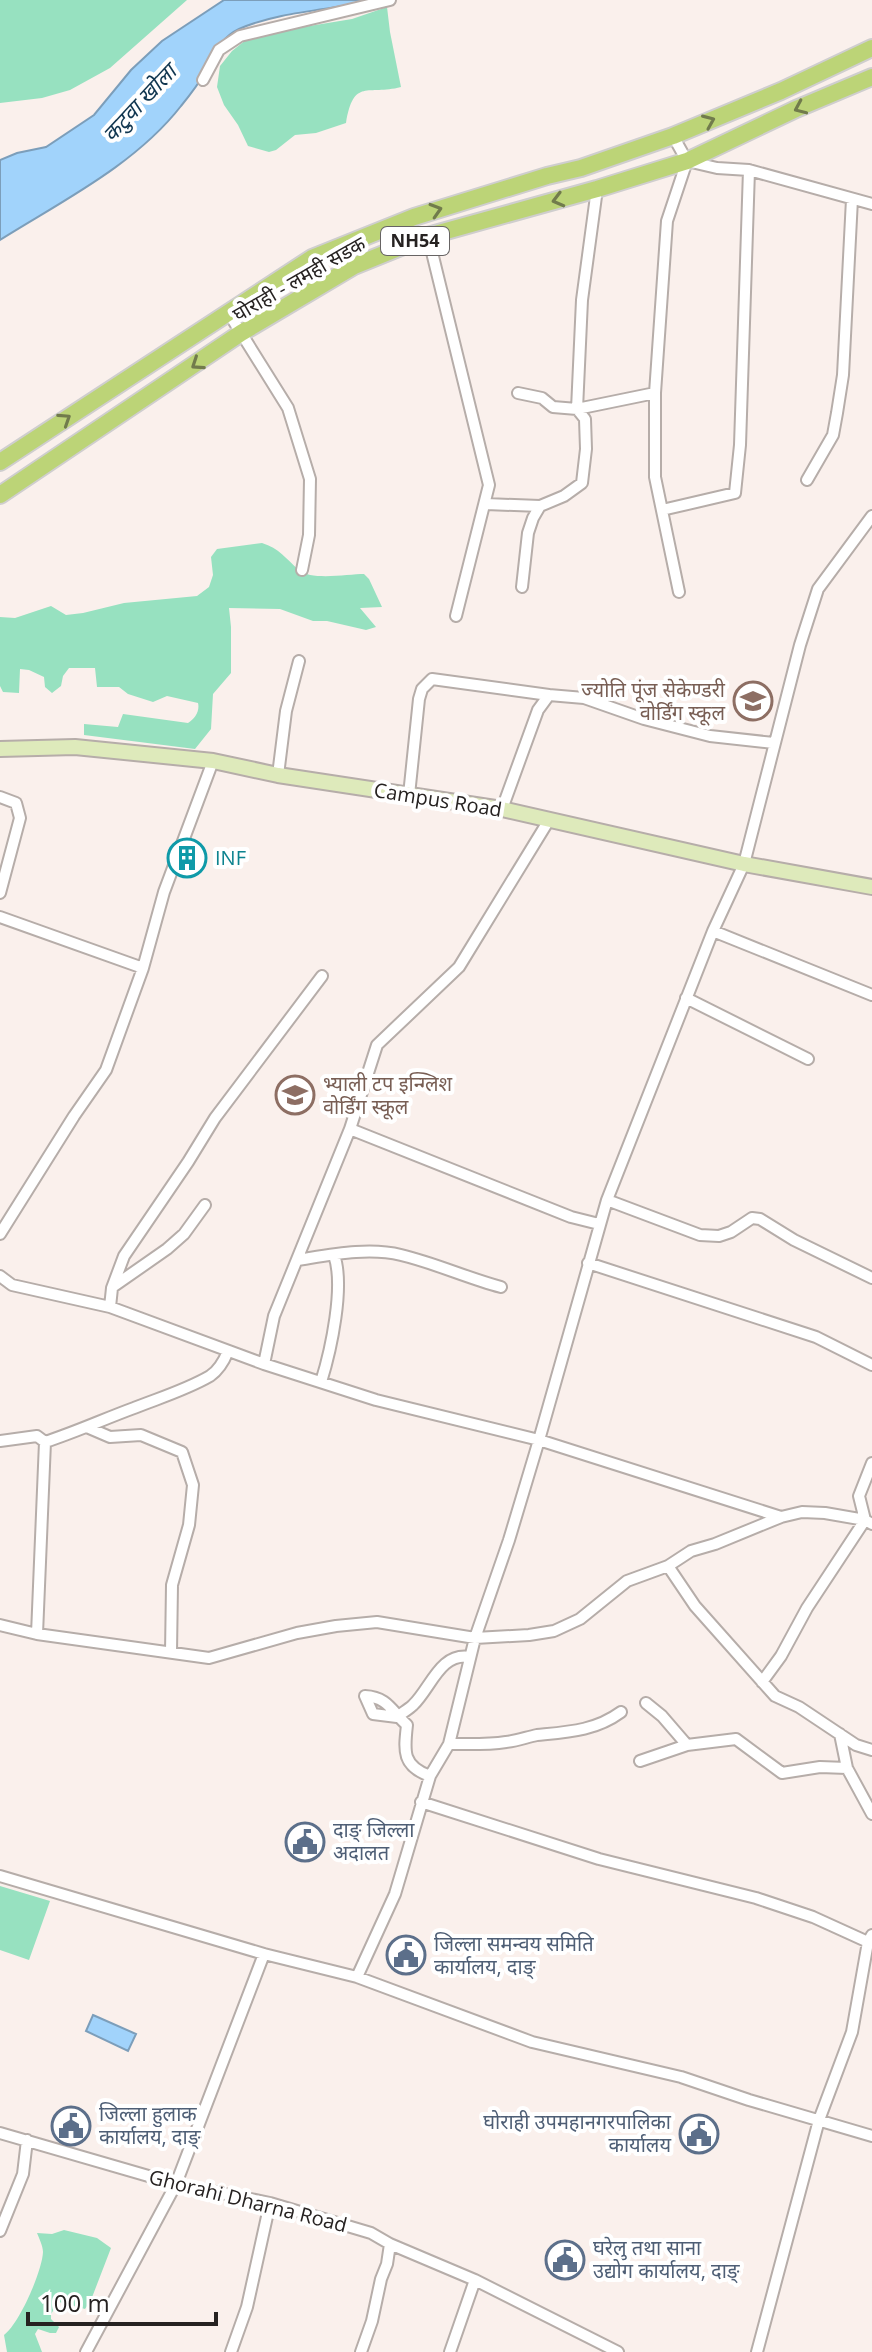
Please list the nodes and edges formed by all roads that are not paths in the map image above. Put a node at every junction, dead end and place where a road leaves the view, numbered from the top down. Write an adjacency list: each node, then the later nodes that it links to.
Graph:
1 (390, 0): 4 (street)
2 (872, 48): 5 (main road, घोराही - लमही सडक / NH54, one-way to 2)
3 (872, 77): 6 (main road, घोराही - लमही सडक / NH54, one-way to 6)
4 (203, 80)
5 (673, 136): 6 (street); 12 (main road, घोराही - लमही सडक / NH54, one-way to 5)
6 (687, 161): 7 (street); 8 (main road, घोराही - लमही सडक / NH54); 15 (street)
7 (749, 170): 9 (street); 22 (street)
8 (597, 189): 11 (main road, घोराही - लमही सडक / NH54, one-way to 11); 16 (street)
9 (852, 199): 10 (street); 18 (street)
10 (872, 204)
11 (428, 236): 13 (main road, घोराही - लमही सडक / NH54); 20 (street)
12 (228, 312): 13 (street); 17 (main road, घोराही - लमही सडक / NH54, one-way to 12)
13 (241, 333): 19 (main road, घोराही - लमही सडक / NH54, one-way to 19); 26 (street)
14 (518, 393): 16 (street)
15 (655, 393): 16 (street); 22 (street)
16 (577, 409): 21 (street)
17 (0, 462)
18 (807, 480)
19 (0, 495)
20 (486, 504): 21 (street); 29 (street)
21 (540, 506): 27 (street)
22 (662, 510): 28 (street)
23 (872, 516): 24 (street)
24 (861, 531): 25 (street); 32 (street)
25 (872, 538)
26 (302, 570)
27 (522, 587)
28 (679, 592)
29 (456, 616)
30 (299, 661): 35 (street)
31 (549, 695): 32 (street); 36 (street); 38 (street)
32 (774, 743): 40 (street)
33 (0, 749): 34 (street, Campus Road)
34 (213, 761): 35 (street, Campus Road); 45 (street)
35 (278, 775): 36 (street, Campus Road)
36 (409, 795): 38 (street, Campus Road)
37 (0, 797): 42 (street)
38 (502, 809): 39 (street, Campus Road)
39 (549, 820): 40 (street, Campus Road); 50 (street)
40 (744, 864): 41 (street, Campus Road); 44 (street)
41 (872, 887)
42 (0, 893)
43 (0, 917): 45 (street)
44 (713, 931): 47 (street); 48 (street)
45 (143, 968): 54 (street)
46 (322, 976): 61 (street)
47 (872, 995)
48 (686, 998): 49 (street); 51 (street)
49 (808, 1059)
50 (350, 1129): 53 (street); 56 (street)
51 (607, 1200): 53 (street); 59 (street)
52 (205, 1205): 61 (street)
53 (599, 1224): 57 (street)
54 (0, 1234)
55 (334, 1255): 56 (street); 60 (street); 66 (street)
56 (297, 1260): 64 (street)
57 (588, 1263): 65 (street); 68 (street)
58 (0, 1276): 62 (street)
59 (872, 1278)
60 (501, 1287)
61 (112, 1288): 62 (street)
62 (110, 1307): 63 (street)
63 (228, 1351): 64 (street); 67 (street)
64 (264, 1364): 66 (street)
65 (872, 1365)
66 (321, 1382): 68 (street)
67 (89, 1428): 70 (street); 78 (street)
68 (539, 1440): 72 (street); 77 (street)
69 (0, 1441): 70 (street)
70 (45, 1442): 76 (street)
71 (872, 1463): 73 (street)
72 (781, 1517): 73 (street); 74 (street)
73 (868, 1522): 80 (street)
74 (668, 1566): 77 (street); 80 (street)
75 (0, 1625): 76 (street)
76 (37, 1634): 78 (street)
77 (475, 1638): 78 (street); 79 (street)
78 (171, 1652)
79 (470, 1657): 84 (street); 89 (street)
80 (762, 1682): 83 (street)
81 (646, 1703): 85 (street)
82 (621, 1712): 84 (street)
83 (840, 1734): 86 (street); 88 (street)
84 (449, 1744): 89 (street)
85 (687, 1745): 87 (street); 88 (street)
86 (872, 1750)
87 (640, 1761)
88 (847, 1768): 91 (street)
89 (430, 1776): 90 (street)
90 (421, 1802): 93 (street); 95 (street)
91 (872, 1814)
92 (0, 1876): 94 (street)
93 (870, 1939): 96 (street)
94 (264, 1954): 95 (street); 100 (street)
95 (357, 1977): 96 (street)
96 (819, 2120): 98 (street); 110 (street)
97 (0, 2133): 99 (street, Ghorahi Dharna Road)
98 (872, 2136)
99 (27, 2140): 100 (street, Ghorahi Dharna Road); 102 (street)
100 (176, 2184): 101 (street, Ghorahi Dharna Road); 105 (street)
101 (270, 2203): 103 (street, Ghorahi Dharna Road); 106 (street)
102 (0, 2231)
103 (390, 2244): 104 (street, Ghorahi Dharna Road); 107 (street)
104 (475, 2280): 108 (street); 109 (street, Ghorahi Dharna Road)
105 (86, 2352)
106 (231, 2352)
107 (361, 2352)
108 (450, 2352)
109 (618, 2352)
110 (757, 2352)

